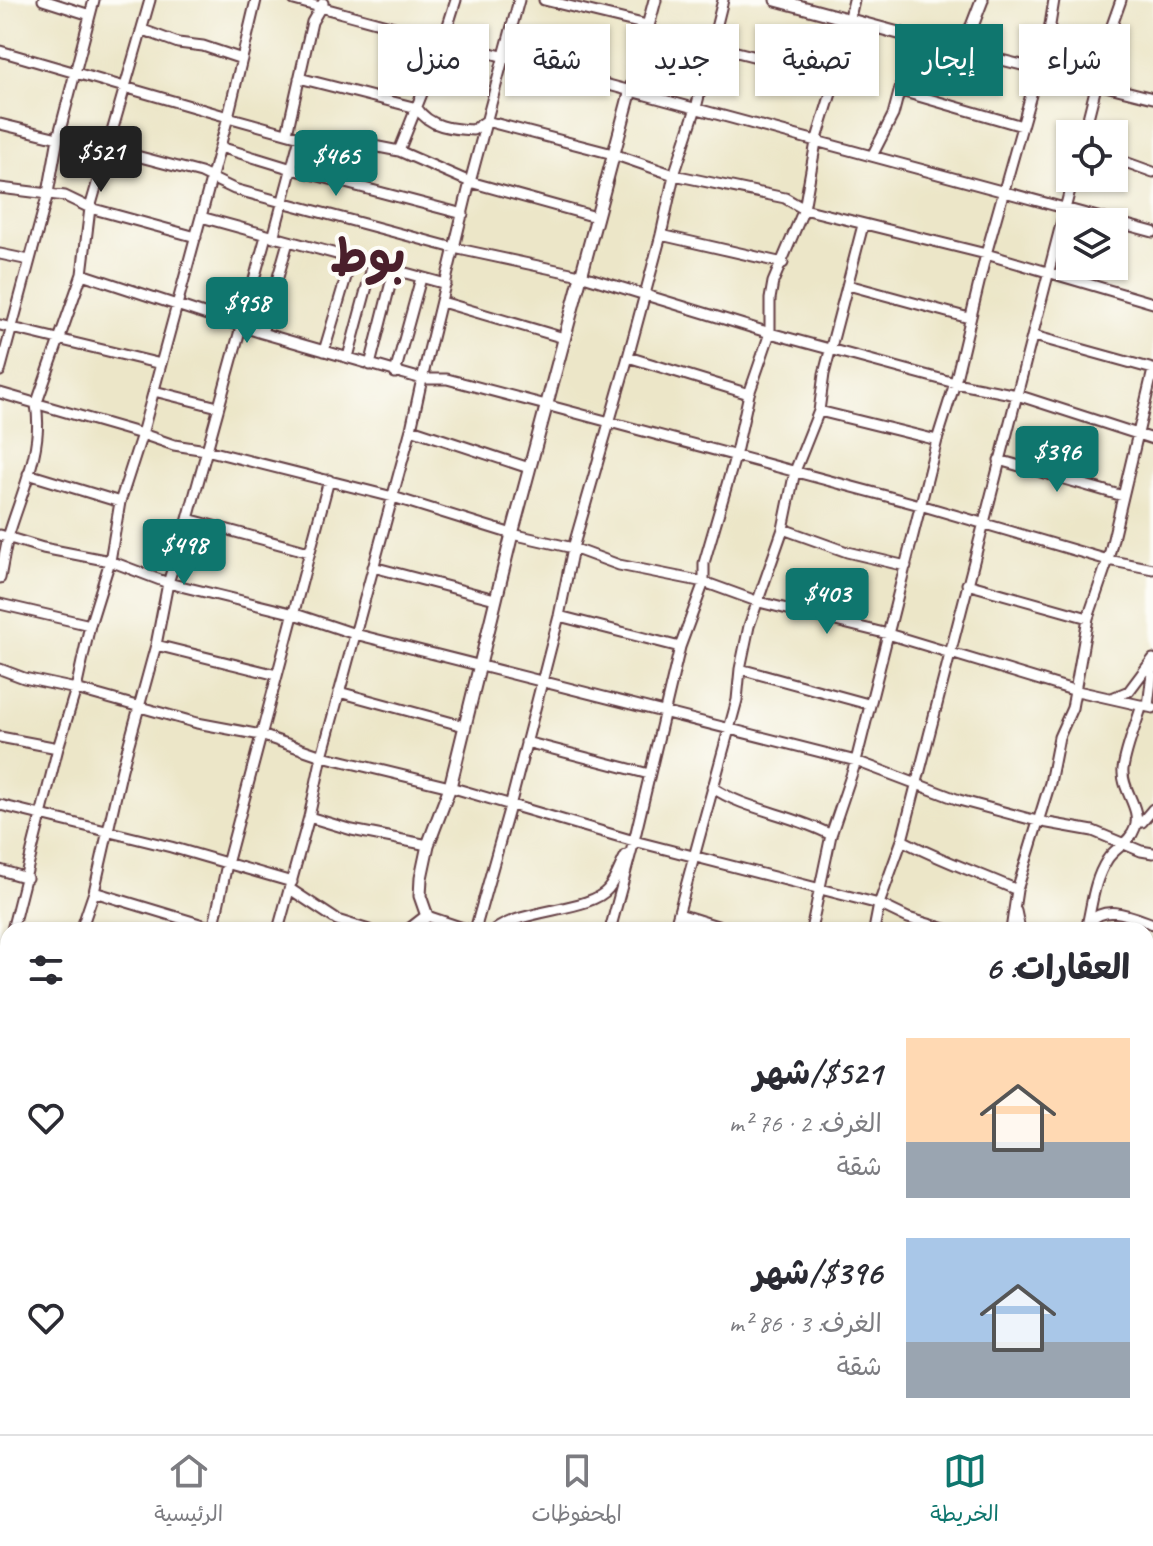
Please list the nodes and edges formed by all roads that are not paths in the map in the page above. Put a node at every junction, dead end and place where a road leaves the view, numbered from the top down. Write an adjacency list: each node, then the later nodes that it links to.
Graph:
1 (43, 0): 17 (street)
2 (94, 0): 17 (street)
3 (150, 0): 28 (street)
4 (256, 0): 33 (street)
5 (294, 0): 16 (street)
6 (456, 0): 20 (street)
7 (519, 0): 32 (street)
8 (544, 0): 21 (street)
9 (655, 0): 22 (street)
10 (723, 0): 23 (street)
11 (776, 0): 18 (street)
12 (854, 0): 18 (street)
13 (982, 0): 25 (street)
14 (1054, 0): 26 (street)
15 (1121, 0): 27 (street)
16 (323, 3): 19 (street); 35 (street)
17 (90, 15): 34 (street)
18 (850, 19): 24 (street); 29 (street)
19 (389, 24)
20 (448, 24)
21 (643, 24)
22 (647, 24)
23 (718, 24)
24 (849, 24)
25 (973, 24)
26 (1050, 24)
27 (1112, 24)
28 (143, 30): 33 (street); 36 (street)
29 (895, 33)
30 (0, 51): 34 (street)
31 (489, 52): 32 (street)
32 (503, 55): 37 (street); 53 (street)
33 (242, 59): 51 (street)
34 (75, 75): 36 (street); 58 (street)
35 (299, 78): 49 (street); 56 (street)
36 (126, 89): 51 (street); 61 (street)
37 (626, 89)
38 (1130, 93): 48 (street)
39 (422, 96): 49 (street)
40 (628, 96): 63 (street)
41 (652, 96): 50 (street)
42 (699, 96): 50 (street)
43 (830, 96): 59 (street)
44 (899, 96): 64 (street)
45 (918, 96): 55 (street)
46 (1030, 96): 55 (street)
47 (1094, 96): 52 (street)
48 (1153, 98)
49 (417, 108): 53 (street); 62 (street)
50 (696, 108): 59 (street); 68 (street)
51 (228, 117): 56 (street); 60 (street)
52 (1088, 120)
53 (486, 121): 63 (street); 70 (street)
54 (0, 124): 58 (street)
55 (1022, 126): 73 (street)
56 (287, 133): 57 (street)
57 (300, 137): 62 (street); 66 (street)
58 (58, 138): 72 (street)
59 (816, 142): 64 (street); 77 (street)
60 (220, 147): 66 (street); 69 (street)
61 (107, 151): 69 (street); 75 (street)
62 (399, 151): 70 (street)
63 (613, 154): 68 (street); 80 (street)
64 (872, 156): 73 (street)
65 (1128, 163): 67 (street)
66 (292, 169): 74 (street); 78 (street)
67 (1153, 172)
68 (674, 175): 77 (street); 84 (street)
69 (212, 178): 74 (street); 79 (street)
70 (470, 182): 78 (street); 80 (street)
71 (0, 188): 72 (street)
72 (48, 193): 75 (street); 93 (street)
73 (1005, 194): 76 (street); 91 (street)
74 (282, 202): 86 (street); 89 (street)
75 (90, 208): 85 (street); 98 (street)
76 (1058, 208)
77 (804, 209): 82 (street); 94 (street)
78 (463, 214): 89 (street)
79 (201, 217): 85 (street); 86 (street)
80 (596, 217): 99 (street)
81 (1128, 224): 83 (street)
82 (863, 225): 91 (street); 102 (street)
83 (1153, 232)
84 (661, 235): 94 (street); 103 (street)
85 (196, 237): 106 (street)
86 (269, 237): 87 (street); 109 (street)
87 (288, 242): 92 (street); 111 (street)
88 (1056, 247): 97 (street)
89 (454, 248): 99 (street); 101 (street)
90 (0, 254): 93 (street)
91 (986, 254): 97 (street); 107 (street)
92 (352, 257): 95 (street); 117 (street)
93 (29, 260): 110 (street)
94 (783, 263): 112 (street)
95 (373, 264): 96 (street); 118 (street)
96 (394, 270): 100 (street); 121 (street)
97 (1050, 272): 105 (street); 113 (street)
98 (82, 274): 106 (street); 115 (street)
99 (580, 275): 103 (street); 114 (street)
100 (421, 278): 101 (street); 124 (street)
101 (446, 284): 104 (street)
102 (848, 285): 107 (street); 116 (street)
103 (645, 293): 112 (street); 119 (street)
104 (442, 302): 114 (street); 125 (street)
105 (1153, 303)
106 (179, 304): 109 (street); 120 (street)
107 (969, 318): 126 (street)
108 (0, 325): 110 (street)
109 (240, 326): 111 (street); 133 (street)
110 (11, 328): 115 (street); 123 (street)
111 (262, 333): 117 (street)
112 (770, 333): 116 (street); 129 (street)
113 (1034, 336): 122 (street); 130 (street)
114 (564, 338): 132 (street)
115 (59, 339): 120 (street); 131 (street)
116 (831, 348): 126 (street); 134 (street)
117 (324, 351): 118 (street)
118 (348, 357): 121 (street)
119 (628, 357): 129 (street); 135 (street)
120 (161, 364): 127 (street)
121 (370, 365): 124 (street)
122 (1153, 369): 138 (street)
123 (0, 371)
124 (395, 373): 125 (street)
125 (422, 379): 132 (street); 136 (street)
126 (955, 383): 130 (street); 140 (street)
127 (154, 391): 133 (street); 137 (street)
128 (0, 393): 131 (street)
129 (749, 394): 142 (street)
130 (1017, 395): 138 (street); 143 (street)
131 (36, 405): 137 (street); 146 (street)
132 (546, 405): 135 (street); 144 (street)
133 (218, 407): 141 (street)
134 (819, 411): 140 (street); 145 (street)
135 (610, 422): 142 (street); 157 (street)
136 (411, 429): 144 (street); 149 (street)
137 (142, 434): 141 (street); 150 (street)
138 (1139, 436): 139 (street); 148 (street)
139 (1153, 439)
140 (937, 440): 151 (street)
141 (206, 450): 147 (street); 152 (street)
142 (735, 457): 145 (street); 165 (street)
143 (999, 460): 148 (street); 153 (street)
144 (529, 468): 155 (street)
145 (795, 471): 151 (street); 154 (street)
146 (28, 474): 150 (street); 156 (street)
147 (329, 480): 149 (street); 158 (street)
148 (1123, 496): 159 (street)
149 (393, 497): 155 (street); 162 (street)
150 (120, 502): 160 (street)
151 (920, 505): 153 (street); 161 (street)
152 (188, 519): 158 (street); 166 (street)
153 (984, 524): 159 (street); 167 (street)
154 (783, 529): 161 (street); 169 (street)
155 (512, 534): 157 (street); 168 (street)
156 (4, 536): 160 (street); 164 (street)
157 (573, 548): 165 (street); 172 (street)
158 (309, 552): 171 (street)
159 (1108, 560): 163 (street); 173 (street)
160 (110, 561): 166 (street); 174 (street)
161 (906, 566): 176 (street)
162 (373, 567): 168 (street); 175 (street)
163 (1153, 569)
164 (0, 578)
165 (704, 582): 169 (street); 178 (street)
166 (168, 583): 171 (street); 177 (street)
167 (967, 584): 173 (street); 179 (street)
168 (495, 599): 181 (street)
169 (759, 602): 176 (street); 183 (street)
170 (0, 604): 174 (street)
171 (295, 614): 175 (street); 184 (street)
172 (559, 616): 178 (street); 185 (street)
173 (1088, 618): 187 (street)
174 (90, 625): 186 (street)
175 (355, 634): 181 (street); 188 (street)
176 (888, 634): 179 (street); 190 (street)
177 (156, 645): 184 (street); 192 (street)
178 (680, 647): 193 (street)
179 (949, 653): 187 (street); 203 (street)
180 (1153, 662): 189 (street); 191 (street)
181 (478, 666): 185 (street); 194 (street)
182 (0, 669): 186 (street)
183 (740, 669): 190 (street); 195 (street)
184 (277, 675): 196 (street)
185 (541, 680): 193 (street); 198 (street)
186 (76, 689): 192 (street); 199 (street)
187 (1073, 690): 189 (street); 211 (street)
188 (339, 692): 194 (street); 200 (street)
189 (1112, 698): 191 (street)
190 (868, 704): 201 (street)
191 (1148, 706): 212 (street)
192 (139, 707): 196 (street); 213 (street)
193 (666, 711): 195 (street); 202 (street)
194 (464, 726): 204 (street)
195 (730, 728): 201 (street); 205 (street)
196 (261, 735): 200 (street); 221 (street)
197 (0, 737): 199 (street)
198 (526, 742): 202 (street); 207 (street)
199 (58, 748): 209 (street)
200 (322, 756): 204 (street); 210 (street)
201 (856, 761): 203 (street); 214 (street)
202 (649, 774): 216 (street)
203 (915, 783): 211 (street); 215 (street)
204 (450, 787): 207 (street); 218 (street)
205 (712, 787): 214 (street); 220 (street)
206 (0, 805): 209 (street)
207 (510, 806): 216 (street); 240 (street)
208 (1153, 809): 212 (street)
209 (43, 815): 213 (street); 223 (street)
210 (309, 817): 218 (street); 224 (street)
211 (1037, 821): 217 (street); 226 (street)
212 (1136, 822): 217 (street)
213 (108, 832): 221 (street); 227 (street)
214 (831, 835): 225 (street)
215 (902, 840): 226 (street); 229 (street)
216 (634, 841): 220 (street); 241 (street); 242 (street)
217 (1125, 843): 219 (street); 250 (street)
218 (428, 845): 231 (street)
219 (1153, 853)
220 (693, 855): 225 (street); 230 (street)
221 (227, 864): 224 (street); 235 (street)
222 (0, 870): 223 (street)
223 (27, 878): 232 (street)
224 (291, 886): 236 (street); 237 (street)
225 (820, 890): 229 (street); 245 (street)
226 (1017, 890): 228 (street)
227 (94, 892): 233 (street); 234 (street)
228 (1015, 903): 248 (street); 249 (street)
229 (879, 904): 246 (street); 247 (street)
230 (679, 914): 243 (street); 244 (street)
231 (427, 916): 238 (street); 239 (street)
232 (14, 922)
233 (84, 922)
234 (190, 922)
235 (215, 922)
236 (280, 922)
237 (343, 922)
238 (416, 922)
239 (446, 922)
240 (474, 922)
241 (506, 922)
242 (612, 922)
243 (676, 922)
244 (704, 922)
245 (813, 922)
246 (876, 922)
247 (922, 922)
248 (1012, 922)
249 (1019, 922)
250 (1086, 922)
251 (1090, 922): 252 (street)
252 (1146, 922)

